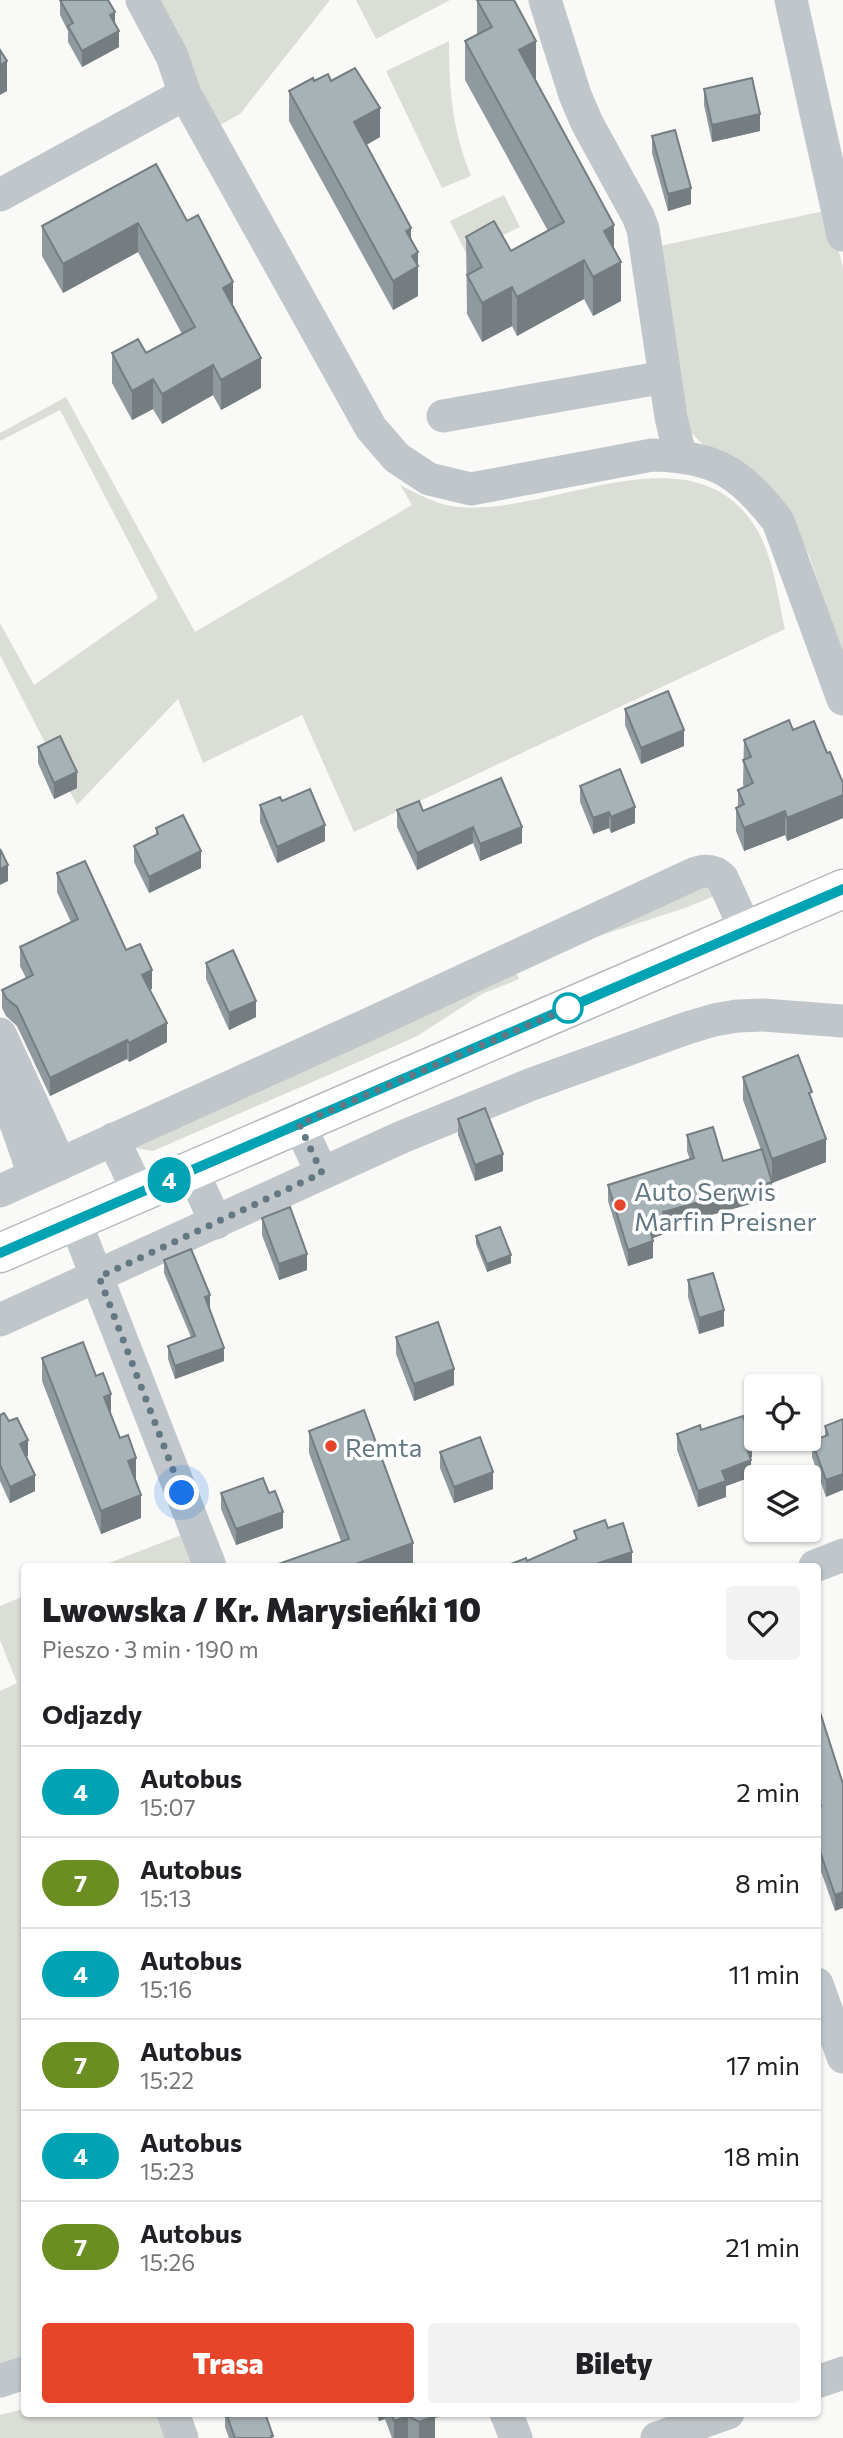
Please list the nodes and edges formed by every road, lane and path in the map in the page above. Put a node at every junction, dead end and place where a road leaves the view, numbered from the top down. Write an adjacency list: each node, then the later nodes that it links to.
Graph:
1 (142, 0): 4 (street)
2 (545, 0): 7 (street)
3 (791, 0): 6 (street)
4 (185, 94): 5 (street); 9 (street)
5 (0, 195)
6 (843, 235)
7 (665, 377): 8 (street); 9 (street)
8 (443, 416)
9 (680, 455): 10 (street)
10 (843, 699)
11 (842, 894): 12 (main road)
12 (746, 930): 16 (main road); 17 (street)
13 (843, 1021): 20 (street)
14 (0, 1034): 18 (street)
15 (0, 1088): 18 (street)
16 (299, 1124): 19 (main road); 20 (street)
17 (113, 1139): 18 (street); 22 (street)
18 (47, 1170): 21 (street)
19 (192, 1170): 22 (main road); 24 (street)
20 (322, 1173): 24 (street)
21 (0, 1191)
22 (139, 1193): 23 (main road)
23 (75, 1220): 25 (main road); 26 (street)
24 (216, 1223): 26 (street)
25 (0, 1253)
26 (99, 1277): 27 (street); 29 (street)
27 (0, 1320)
28 (843, 1555): 30 (street)
29 (209, 1563)
30 (821, 1564)
31 (821, 1995): 32 (street)
32 (843, 2057)
33 (843, 2373): 36 (street)
34 (21, 2374): 35 (street)
35 (0, 2381)
36 (821, 2381)
37 (174, 2417): 40 (street)
38 (508, 2417): 41 (street)
39 (717, 2417): 42 (street)
40 (182, 2438)
41 (516, 2438)
42 (657, 2438)

